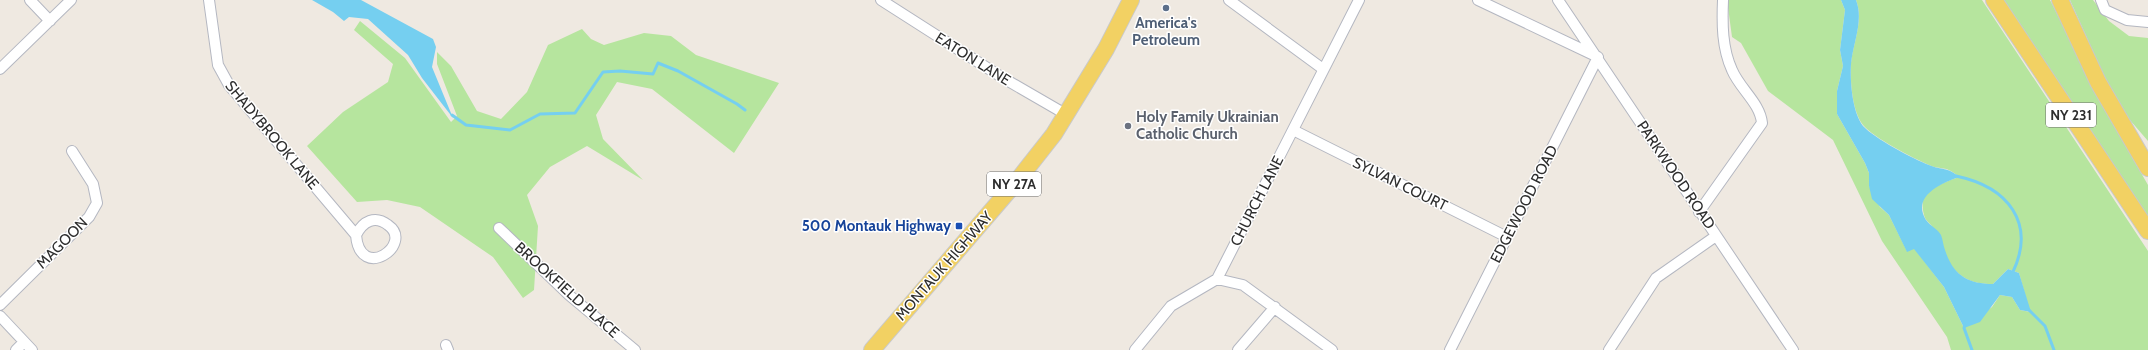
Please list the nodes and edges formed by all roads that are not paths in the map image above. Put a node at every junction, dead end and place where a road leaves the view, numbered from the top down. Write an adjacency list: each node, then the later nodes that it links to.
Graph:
1 (30, 0): 14 (street)
2 (72, 0): 14 (street)
3 (209, 0): 26 (street, SHADYBROOK LANE)
4 (881, 0): 19 (street, EATON LANE)
5 (1131, 0): 19 (main road, MONTAUK HIGHWAY / NY 27A)
6 (1229, 0): 18 (street)
7 (1359, 0): 18 (street, CHURCH LANE)
8 (1478, 0): 16 (street)
9 (1558, 0): 16 (street, PARKWOOD ROAD)
10 (1723, 0): 23 (street)
11 (1994, 0): 25 (main road, NY 231)
12 (2060, 0): 22 (main road, NY 231)
13 (2101, 0): 15 (street)
14 (50, 21): 17 (street)
15 (2148, 22)
16 (1598, 57): 23 (street, PARKWOOD ROAD); 28 (street, EDGEWOOD ROAD)
17 (0, 69)
18 (1323, 69): 20 (street, CHURCH LANE)
19 (1067, 115): 37 (main road, MONTAUK HIGHWAY / NY 27A)
20 (1293, 130): 28 (street, SYLVAN COURT); 29 (street, CHURCH LANE)
21 (72, 151): 30 (street, MAGOON)
22 (2148, 168)
23 (1699, 212): 27 (street, PARKWOOD ROAD)
24 (499, 228): 36 (street, BROOKFIELD PLACE)
25 (2148, 231)
26 (356, 235)
27 (1716, 236): 42 (street); 43 (street, PARKWOOD ROAD)
28 (1507, 237): 41 (street, EDGEWOOD ROAD)
29 (1217, 279): 31 (street); 38 (street)
30 (0, 305)
31 (1275, 307): 39 (street); 40 (street)
32 (0, 316): 33 (street)
33 (24, 342): 34 (street); 35 (street)
34 (16, 350)
35 (32, 350)
36 (636, 350)
37 (872, 350)
38 (1136, 350)
39 (1238, 350)
40 (1332, 350)
41 (1450, 350)
42 (1609, 350)
43 (1793, 350)

